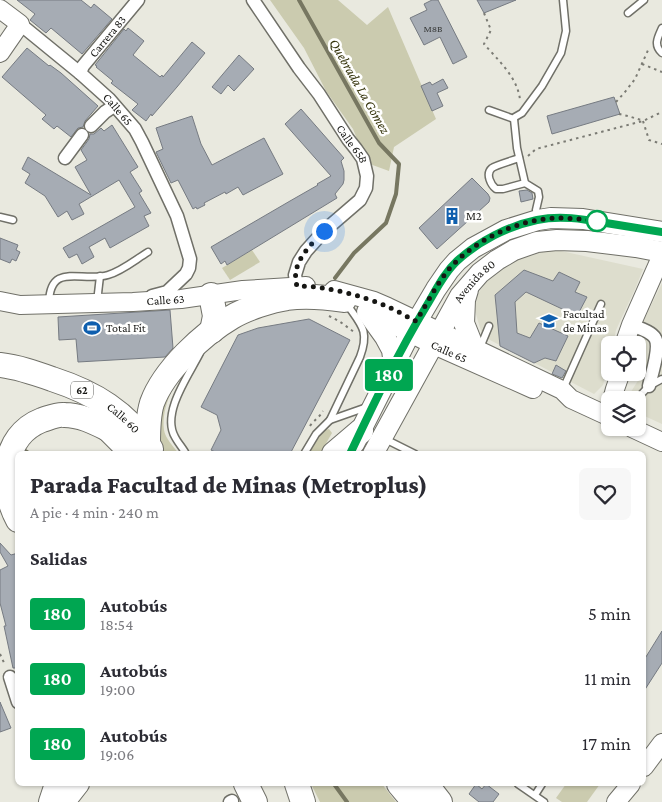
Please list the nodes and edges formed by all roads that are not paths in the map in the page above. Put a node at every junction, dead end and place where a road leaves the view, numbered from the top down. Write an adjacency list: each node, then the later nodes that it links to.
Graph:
1 (138, 0): 11 (street, Carrera 83)
2 (253, 0): 28 (street, Calle 65B)
3 (563, 0): 14 (lane)
4 (644, 0): 6 (lane)
5 (0, 9): 7 (main road, Calle 65)
6 (628, 13)
7 (20, 24): 9 (main road); 11 (street, Calle 65)
8 (662, 28): 10 (lane)
9 (0, 52)
10 (662, 52)
11 (80, 73): 12 (street, Calle 65)
12 (114, 106): 15 (street); 32 (street, Calle 65)
13 (489, 110): 14 (lane)
14 (514, 119): 18 (lane)
15 (91, 126)
16 (82, 135): 17 (street)
17 (65, 158)
18 (520, 160): 19 (lane); 19 (lane)
19 (525, 183): 22 (lane)
20 (0, 217): 21 (lane)
21 (13, 220)
22 (538, 220): 23 (main road, Avenida 80); 39 (main road, Avenida 80)
23 (662, 232)
24 (148, 252): 26 (lane)
25 (662, 254): 27 (main road, Avenida 80); 37 (main road)
26 (100, 276): 33 (lane); 34 (lane)
27 (470, 284): 42 (main road, Avenida 80); 43 (main road)
28 (297, 286): 29 (main road, Calle 63); 30 (main road, Calle 63)
29 (337, 294): 36 (main road, Calle 65); 39 (main road, Calle 65); 40 (highway); 53 (lane)
30 (211, 295): 32 (main road, Calle 63); 40 (highway)
31 (0, 301): 34 (main road, Calle 63)
32 (133, 302): 33 (main road, Calle 63)
33 (97, 303): 34 (main road, Calle 63)
34 (49, 304)
35 (600, 304): 50 (lane)
36 (367, 312): 39 (main road, Calle 65); 45 (main road)
37 (631, 325): 41 (main road); 48 (street)
38 (489, 326): 43 (lane)
39 (413, 327): 42 (main road, Calle 65); 45 (main road, Avenida 80)
40 (212, 331): 58 (highway); 59 (lane)
41 (627, 336)
42 (437, 339): 43 (main road, Calle 65); 50 (main road, Calle 65); 56 (main road, Avenida 80)
43 (476, 349): 50 (main road, Calle 65)
44 (0, 365): 58 (highway, Calle 60 / 62)
45 (394, 365): 51 (main road, Avenida 80)
46 (0, 371): 54 (highway)
47 (662, 379): 48 (lane)
48 (649, 386): 49 (lane)
49 (644, 391)
50 (563, 396): 52 (main road, Calle 65)
51 (374, 405): 53 (lane); 56 (main road, Avenida 80)
52 (601, 407)
53 (330, 420): 60 (lane)
54 (108, 429): 58 (highway); 64 (highway)
55 (646, 435): 57 (main road)
56 (372, 441): 61 (highway); 62 (main road, Avenida 80); 63 (lane)
57 (662, 442)
58 (144, 451)
59 (184, 451)
60 (306, 451)
61 (343, 451)
62 (355, 451)
63 (405, 451)
64 (9, 517): 65 (highway)
65 (15, 528)
66 (10, 677): 67 (street)
67 (15, 693)
68 (662, 743): 69 (main road)
69 (646, 764)
70 (45, 786): 83 (street)
71 (56, 786): 83 (highway)
72 (65, 786): 83 (main road)
73 (77, 786): 84 (main road)
74 (264, 786): 86 (highway)
75 (298, 786): 87 (highway)
76 (401, 786): 88 (highway)
77 (428, 786): 89 (highway)
78 (521, 786): 81 (lane)
79 (541, 786): 81 (lane)
80 (628, 786): 91 (main road)
81 (535, 795): 90 (lane)
82 (236, 796): 85 (highway)
83 (51, 802)
84 (65, 802)
85 (255, 802)
86 (272, 802)
87 (303, 802)
88 (414, 802)
89 (440, 802)
90 (544, 802)
91 (616, 802)

